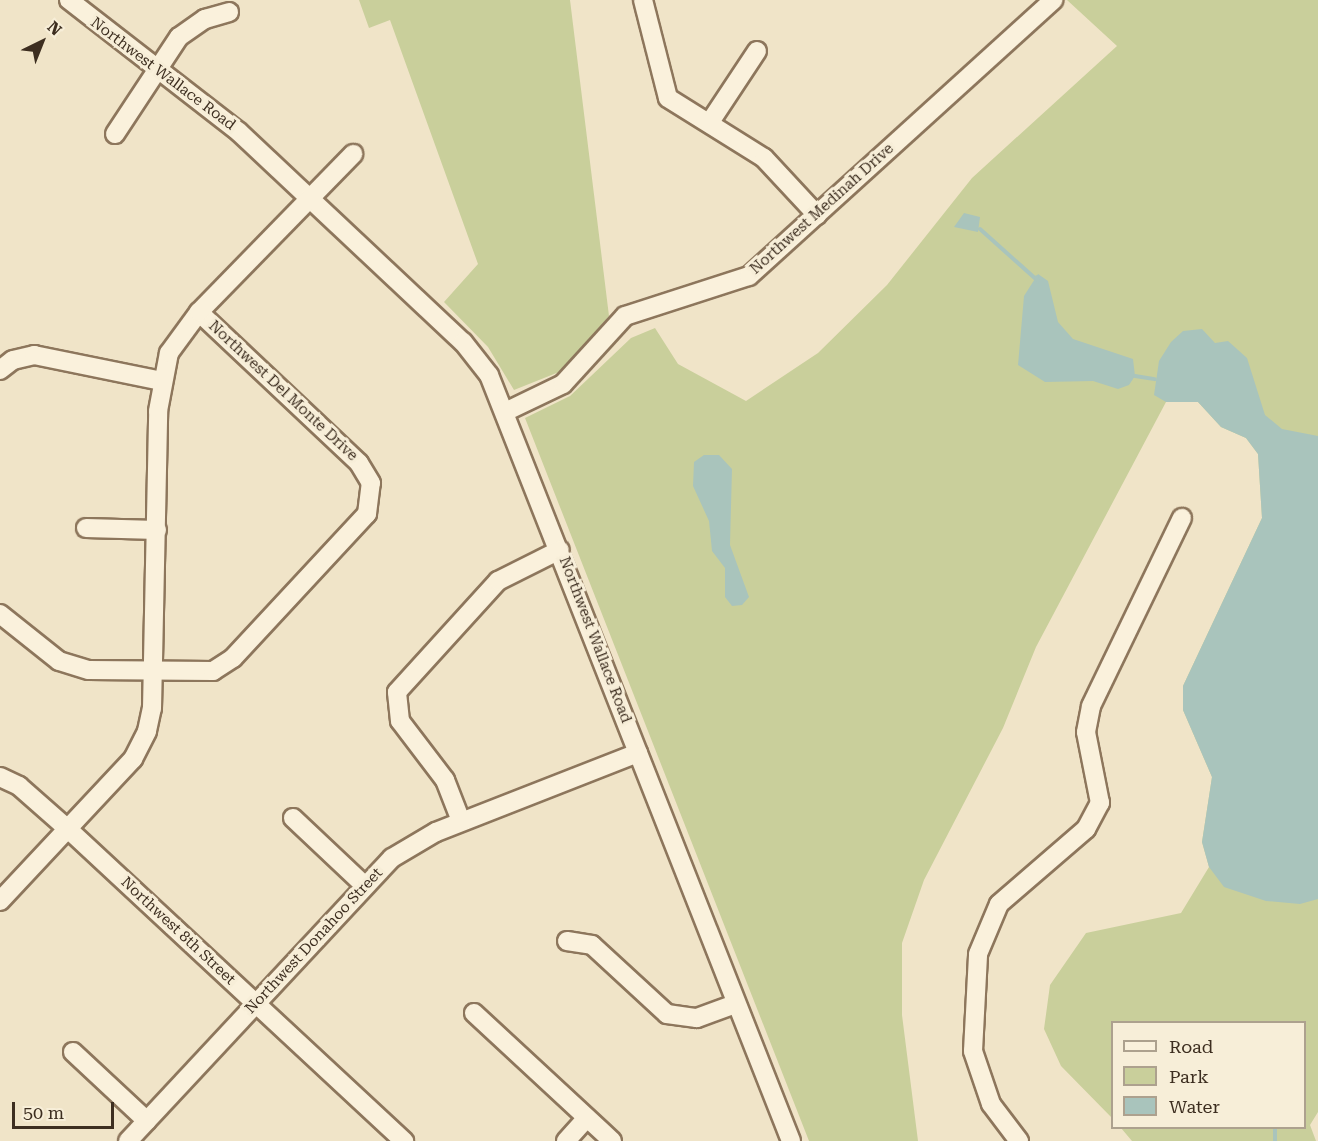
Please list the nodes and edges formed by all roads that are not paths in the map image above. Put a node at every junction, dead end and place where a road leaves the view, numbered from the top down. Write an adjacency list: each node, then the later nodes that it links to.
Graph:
1 (69, 0): 6 (street, Northwest Wallace Road)
2 (643, 0): 7 (street)
3 (1053, 0): 11 (street, Northwest Medinah Drive)
4 (229, 12): 6 (street)
5 (757, 51): 7 (street)
6 (157, 70): 8 (street); 10 (street, Northwest Wallace Road)
7 (710, 122): 11 (street)
8 (115, 134)
9 (353, 154): 10 (street)
10 (309, 198): 12 (street); 15 (street, Northwest Wallace Road)
11 (817, 215): 15 (street, Northwest Medinah Drive)
12 (199, 312): 14 (street); 21 (street, Northwest Del Monte Drive)
13 (0, 370): 14 (street)
14 (162, 381): 18 (street)
15 (507, 411): 19 (street, Northwest Wallace Road)
16 (1182, 518): 41 (street)
17 (86, 528): 18 (street)
18 (157, 530): 21 (street)
19 (560, 550): 22 (street, Northwest Wallace Road); 25 (street)
20 (0, 614): 21 (street, Northwest Del Monte Drive)
21 (153, 672): 26 (street)
22 (638, 753): 25 (street, Northwest Donahoo Street); 31 (street, Northwest Wallace Road)
23 (0, 777): 26 (street, Northwest 8th Street)
24 (293, 818): 27 (street)
25 (461, 821): 27 (street, Northwest Donahoo Street)
26 (68, 829): 28 (street); 30 (street, Northwest 8th Street)
27 (364, 885): 30 (street, Northwest Donahoo Street)
28 (0, 901)
29 (567, 941): 31 (street)
30 (256, 1004): 35 (street, Northwest Donahoo Street); 37 (street, Northwest 8th Street)
31 (735, 1004): 40 (street, Northwest Wallace Road)
32 (474, 1013): 34 (street)
33 (73, 1052): 35 (street)
34 (587, 1118): 38 (street); 39 (street)
35 (147, 1121): 36 (street, Northwest Donahoo Street)
36 (128, 1141)
37 (404, 1141)
38 (566, 1141)
39 (612, 1141)
40 (791, 1141)
41 (1019, 1141)

